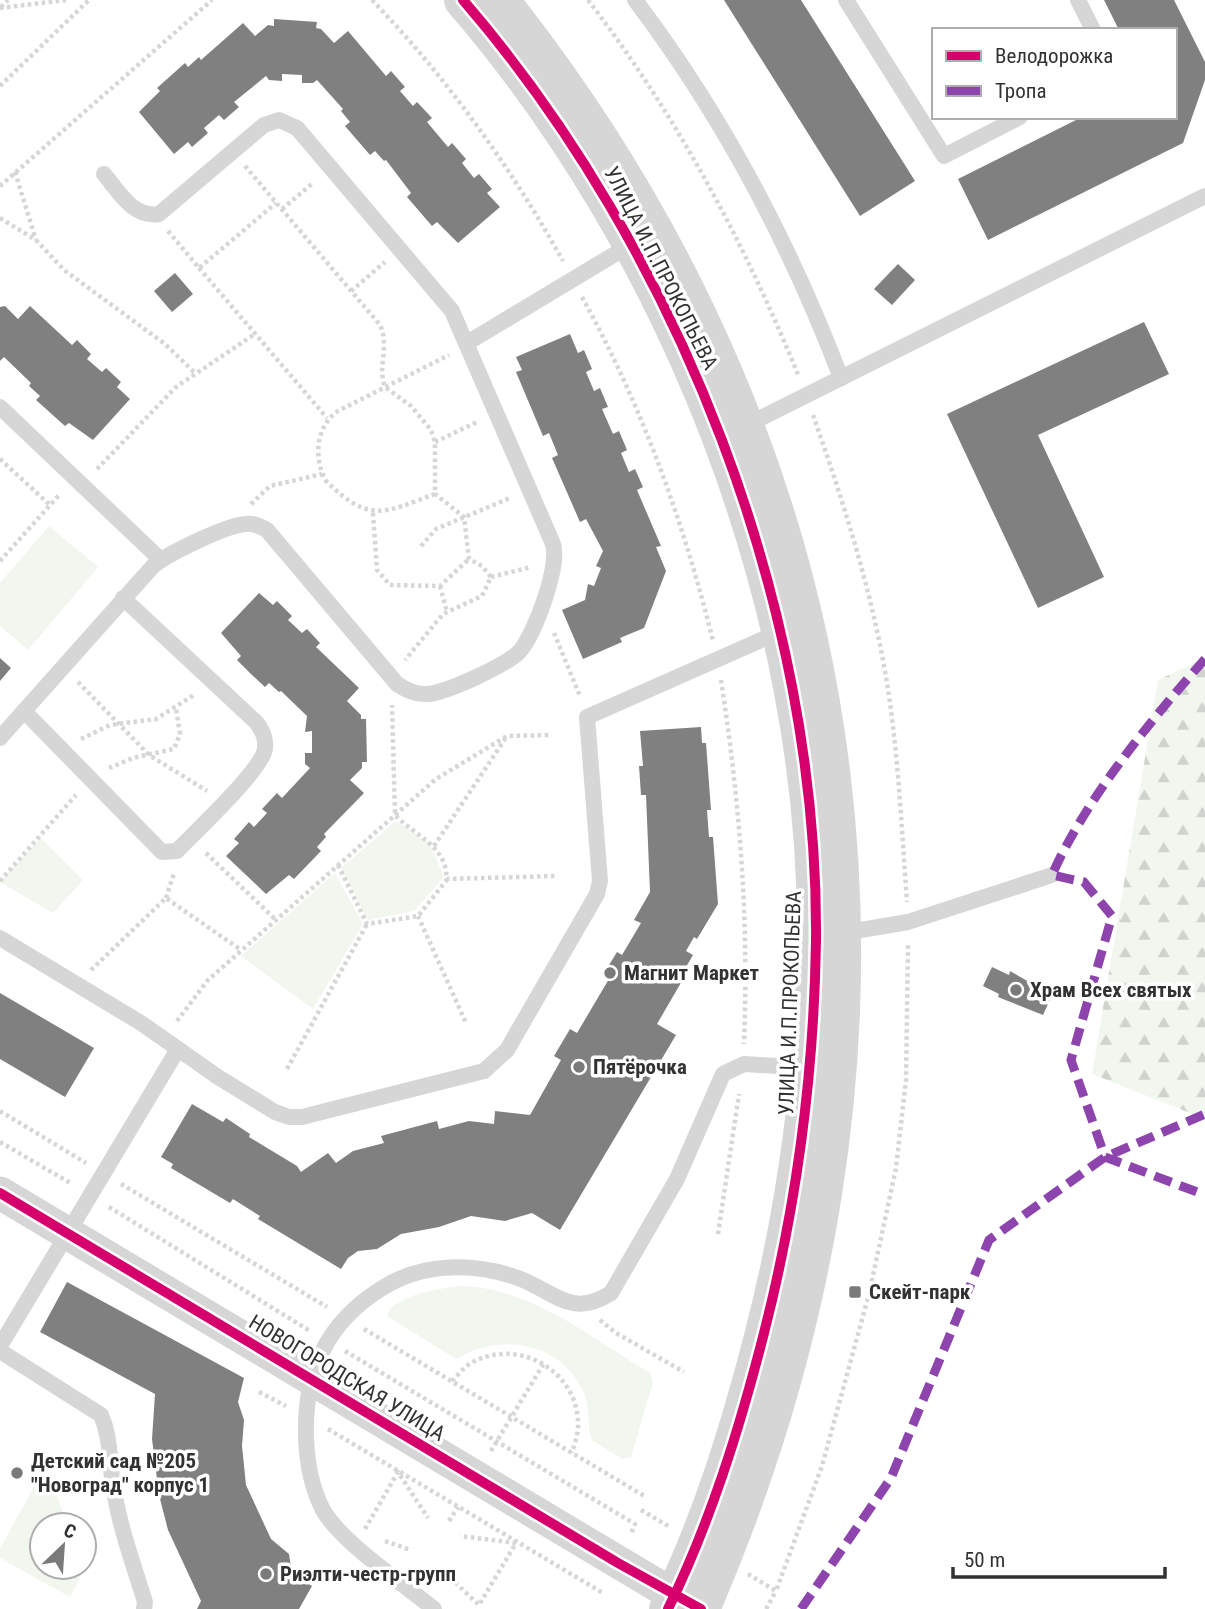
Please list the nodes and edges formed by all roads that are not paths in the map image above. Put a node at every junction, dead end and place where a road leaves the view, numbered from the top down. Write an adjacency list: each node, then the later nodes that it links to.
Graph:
1 (463, 0): 10 (street, УЛИЦА И.П.ПРОКОПЬЕВА)
2 (500, 0): 10 (street, УЛИЦА И.П.ПРОКОПЬЕВА)
3 (635, 0): 12 (lane)
4 (846, 0): 7 (lane)
5 (1078, 0): 6 (lane)
6 (1092, 28)
7 (1016, 119)
8 (104, 174): 11 (lane)
9 (1205, 196): 12 (lane)
10 (643, 237): 11 (lane); 14 (street, УЛИЦА И.П.ПРОКОПЬЕВА); 17 (street, УЛИЦА И.П.ПРОКОПЬЕВА)
11 (468, 344): 15 (lane)
12 (841, 378): 14 (lane)
13 (0, 407): 15 (lane)
14 (747, 425): 17 (street, УЛИЦА И.П.ПРОКОПЬЕВА)
15 (160, 560): 16 (lane)
16 (123, 598): 18 (lane); 18 (lane)
17 (791, 626): 21 (street, УЛИЦА И.П.ПРОКОПЬЕВА); 23 (lane)
18 (24, 711): 19 (lane)
19 (0, 738)
20 (1052, 875): 21 (lane)
21 (830, 936): 24 (street, УЛИЦА И.П.ПРОКОПЬЕВА)
22 (0, 937): 23 (lane)
23 (172, 1044): 26 (lane)
24 (825, 1068): 28 (lane); 29 (street, УЛИЦА И.П.ПРОКОПЬЕВА)
25 (0, 1193): 26 (street, НОВОГОРОДСКАЯ УЛИЦА)
26 (68, 1234): 27 (lane); 28 (street, НОВОГОРОДСКАЯ УЛИЦА)
27 (0, 1349): 30 (lane)
28 (310, 1378): 29 (street, НОВОГОРОДСКАЯ УЛИЦА); 31 (lane)
29 (686, 1606)
30 (144, 1609)
31 (434, 1609)

